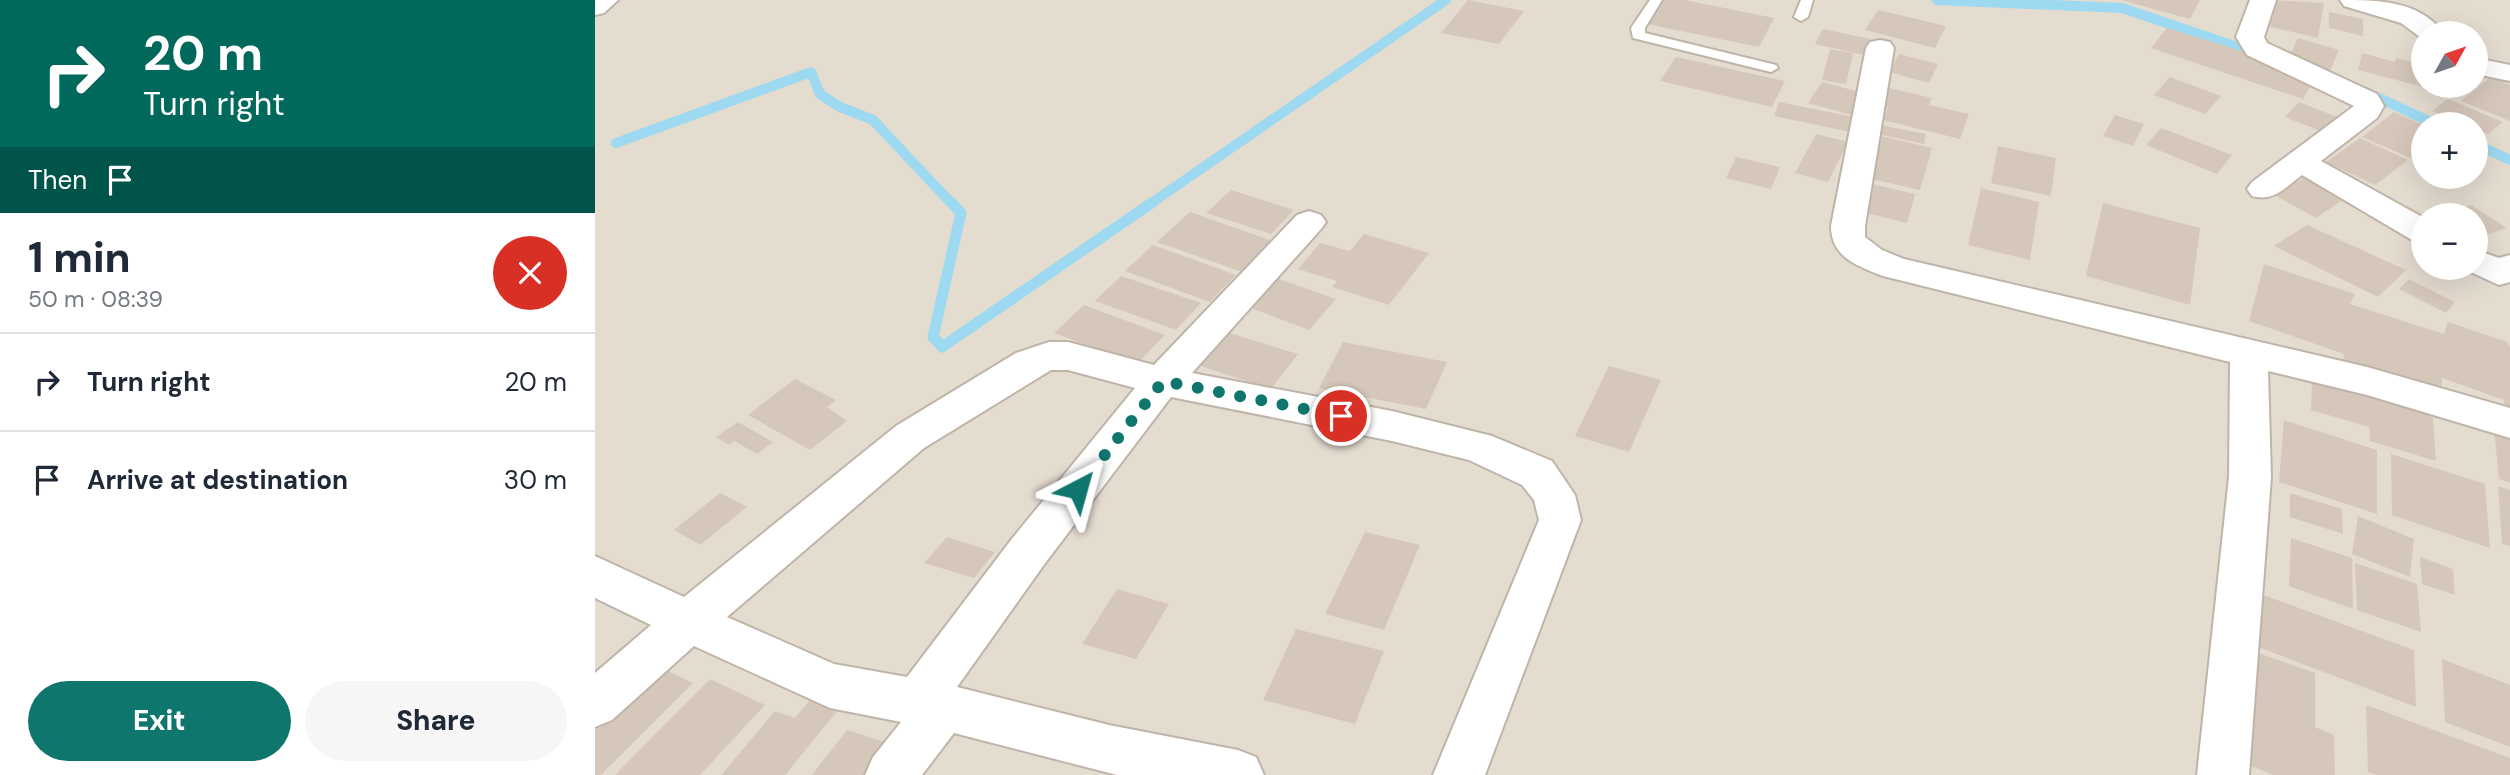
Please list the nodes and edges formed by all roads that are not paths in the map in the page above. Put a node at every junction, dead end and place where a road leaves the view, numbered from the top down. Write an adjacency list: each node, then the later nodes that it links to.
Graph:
1 (605, 0): 6 (street)
2 (1655, 0): 10 (lane)
3 (1807, 0): 7 (lane)
4 (2263, 0): 13 (street)
5 (2353, 0): 8 (street)
6 (595, 6)
7 (1801, 17)
8 (2414, 21)
9 (1880, 48): 17 (street)
10 (1771, 68)
11 (2489, 69): 12 (street)
12 (2510, 73)
13 (2301, 162): 14 (street); 16 (street)
14 (2263, 189)
15 (1309, 222): 18 (street)
16 (2411, 225)
17 (2249, 352): 19 (street); 27 (street)
18 (1163, 381): 21 (street); 23 (street); 26 (street)
19 (2510, 423)
20 (595, 575): 21 (street)
21 (689, 621): 22 (street); 23 (street)
22 (595, 704)
23 (930, 705): 24 (street); 25 (street)
24 (891, 775)
25 (1238, 775)
26 (1459, 775)
27 (2223, 775)

